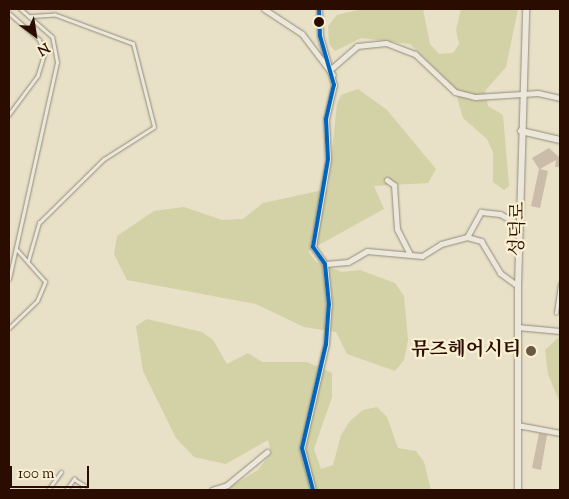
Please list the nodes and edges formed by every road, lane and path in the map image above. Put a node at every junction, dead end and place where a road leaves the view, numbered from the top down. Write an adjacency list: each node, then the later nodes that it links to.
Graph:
1 (20, 9): 6 (lane)
2 (264, 9): 8 (street)
3 (319, 9): 7 (street)
4 (526, 9): 9 (street, 성덕로)
5 (9, 13): 11 (lane)
6 (29, 17): 17 (lane); 19 (lane)
7 (332, 68): 8 (street); 9 (street)
8 (333, 75): 20 (street)
9 (526, 94): 10 (street); 12 (street, 성덕로)
10 (560, 98)
11 (9, 115)
12 (521, 131): 13 (street); 15 (street, 성덕로)
13 (560, 140)
14 (387, 180): 18 (street)
15 (520, 225): 16 (street); 23 (street, 성덕로)
16 (467, 236): 18 (street); 23 (street)
17 (16, 249): 19 (lane); 21 (lane)
18 (410, 254): 20 (street)
19 (28, 261): 26 (lane)
20 (325, 264): 36 (street)
21 (9, 279)
22 (560, 284): 24 (lane)
23 (518, 286): 25 (street, 성덕로)
24 (556, 313)
25 (517, 327): 27 (street); 28 (street, 성덕로)
26 (9, 328)
27 (560, 331)
28 (517, 425): 29 (street); 37 (street, 성덕로)
29 (560, 432)
30 (267, 452): 35 (street)
31 (60, 472): 32 (lane)
32 (48, 490)
33 (66, 490): 34 (lane)
34 (82, 490)
35 (212, 490)
36 (313, 490)
37 (518, 490)

